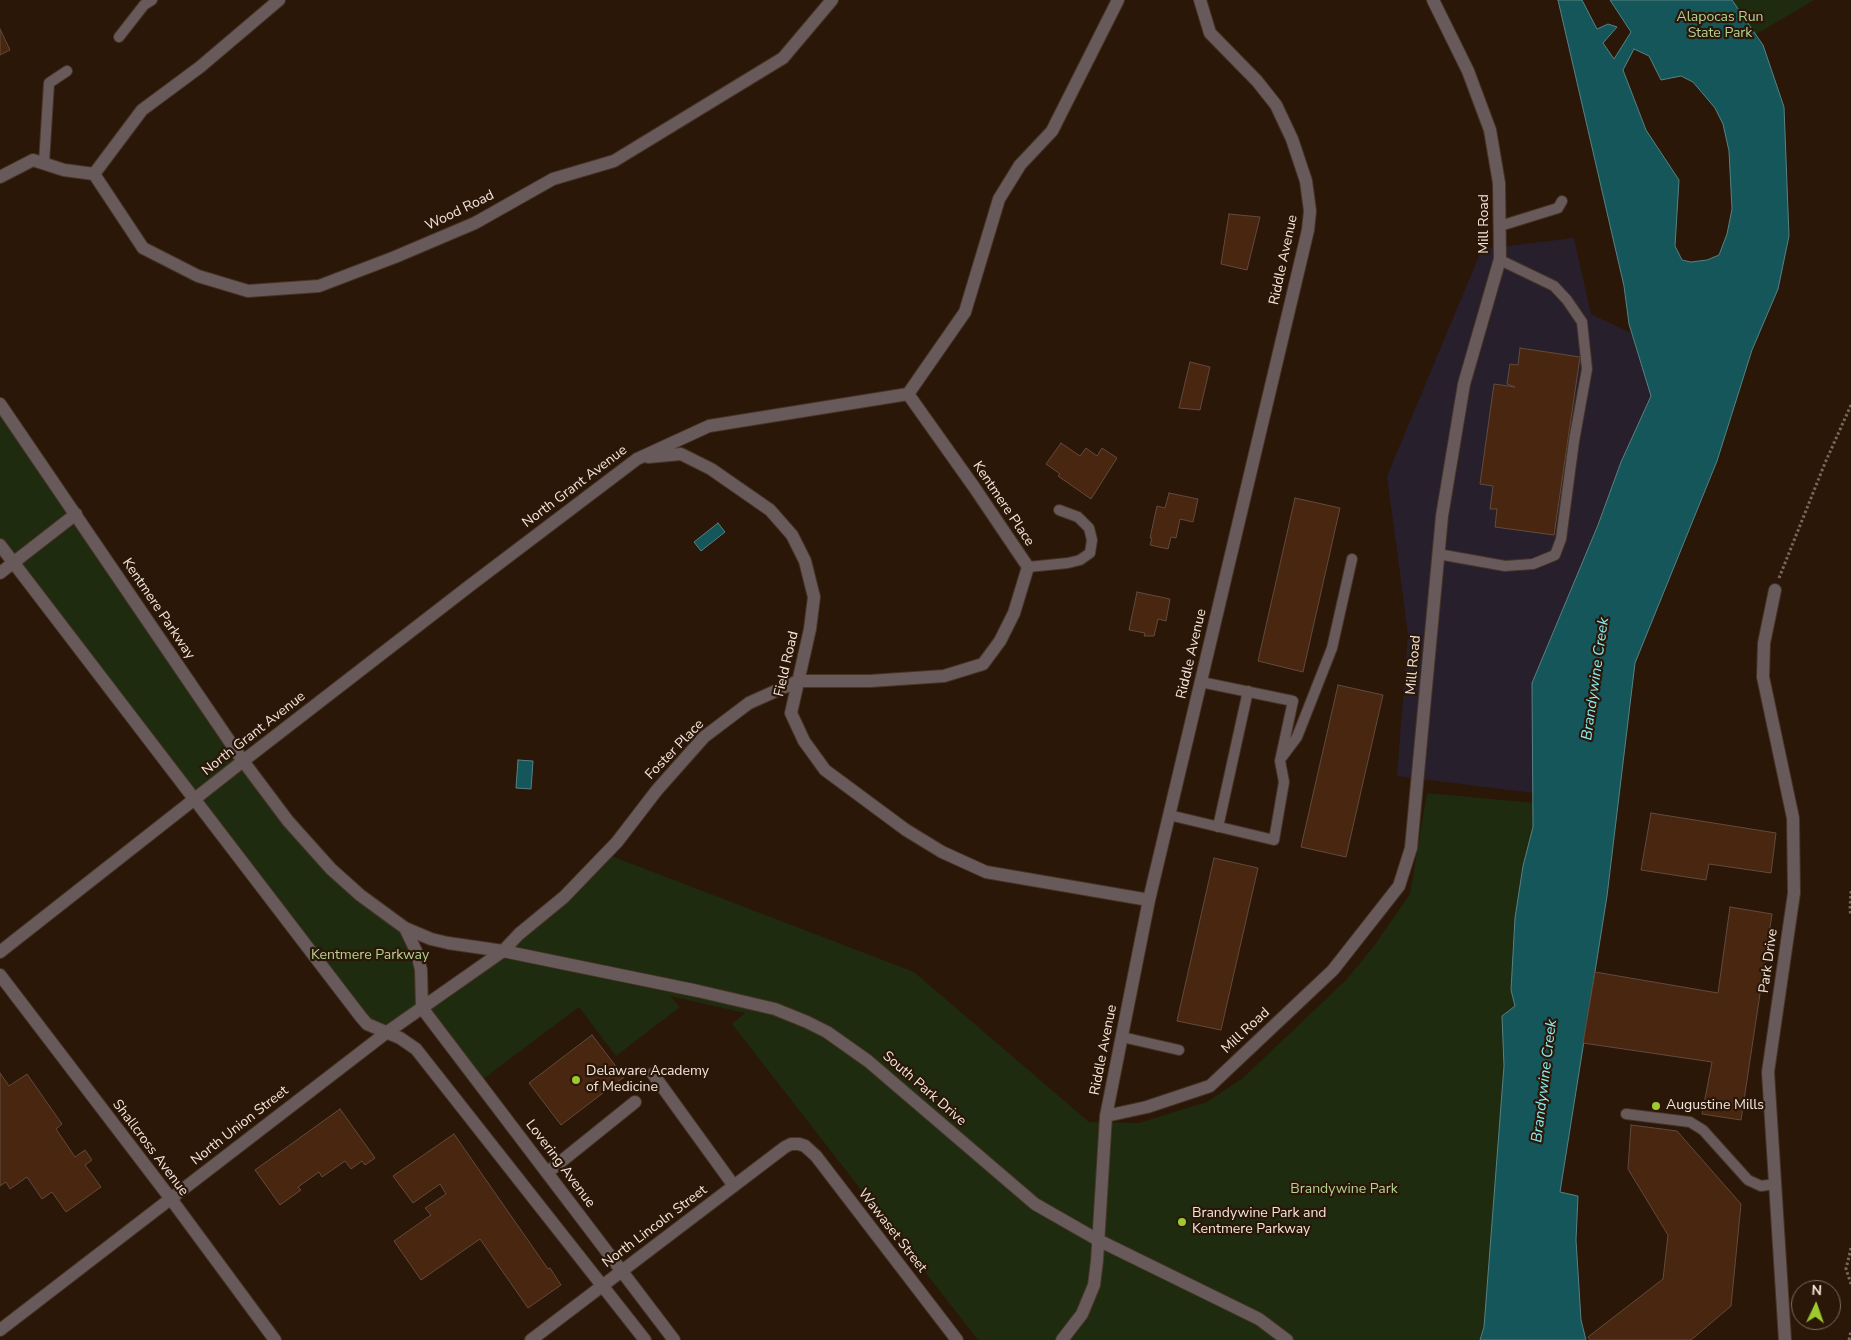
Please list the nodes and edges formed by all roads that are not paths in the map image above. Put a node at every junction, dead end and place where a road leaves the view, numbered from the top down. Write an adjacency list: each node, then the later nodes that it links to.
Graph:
1 (279, 0): 10 (street)
2 (832, 0): 10 (street, Wood Road)
3 (1118, 0): 15 (street)
4 (1200, 0): 29 (street, Riddle Avenue)
5 (1433, 0): 13 (street, Mill Road)
6 (144, 2): 7 (lane)
7 (119, 37)
8 (67, 71): 9 (lane)
9 (44, 164): 10 (street); 11 (street)
10 (94, 174)
11 (0, 177)
12 (1562, 201): 13 (lane)
13 (1500, 226): 14 (street, Mill Road)
14 (1500, 260): 21 (street, Mill Road); 21 (lane)
15 (908, 394): 17 (street, North Grant Avenue); 24 (street, Kentmere Place)
16 (0, 404): 19 (street, Kentmere Parkway)
17 (637, 459): 28 (street, Field Road); 31 (street, North Grant Avenue)
18 (1059, 510): 24 (lane)
19 (76, 514): 23 (street); 31 (street, Kentmere Parkway)
20 (0, 545): 23 (street)
21 (1438, 554): 48 (street, Mill Road)
22 (1352, 559): 32 (lane)
23 (13, 562): 25 (street); 33 (street)
24 (1028, 567): 27 (street, Kentmere Place)
25 (0, 573)
26 (1774, 590): 51 (street, Park Drive)
27 (1000, 640): 28 (street, Foster Place)
28 (798, 681): 36 (street, Field Road); 38 (street, Foster Place)
29 (1201, 682): 30 (lane); 34 (street, Riddle Avenue)
30 (1248, 692): 32 (lane); 35 (lane)
31 (243, 761): 33 (street, North Grant Avenue); 37 (street, Kentmere Parkway)
32 (1280, 761): 35 (lane)
33 (195, 800): 39 (street, North Grant Avenue); 42 (street)
34 (1169, 815): 35 (lane); 36 (street, Riddle Avenue)
35 (1218, 827)
36 (1149, 900): 43 (street, Riddle Avenue)
37 (405, 928): 38 (street, Kentmere Parkway); 41 (street, Kentmere Parkway)
38 (503, 951): 41 (street, North Union Street); 54 (street, South Park Drive)
39 (0, 952)
40 (0, 975): 53 (street, Shallcross Avenue)
41 (422, 1008): 42 (street, North Union Street); 50 (street, Lovering Avenue)
42 (386, 1033): 53 (street, North Union Street); 56 (street)
43 (1122, 1037): 44 (lane); 48 (street, Riddle Avenue)
44 (1178, 1050)
45 (653, 1074): 52 (street)
46 (635, 1102): 50 (street)
47 (1626, 1114): 51 (lane)
48 (1106, 1116): 54 (street, Riddle Avenue)
49 (799, 1144): 52 (street, North Lincoln Street); 62 (street, Wawaset Street)
50 (548, 1172): 55 (street, Lovering Avenue)
51 (1776, 1184): 65 (street, Park Drive)
52 (734, 1186): 55 (street, North Lincoln Street)
53 (171, 1199): 57 (street, North Union Street); 58 (street, Shallcross Avenue)
54 (1098, 1240): 63 (street, Riddle Avenue); 64 (street, South Park Drive)
55 (622, 1271): 56 (street, North Lincoln Street); 61 (street, Lovering Avenue)
56 (603, 1285): 59 (street, North Lincoln Street); 60 (street)
57 (0, 1330)
58 (275, 1340)
59 (531, 1340)
60 (645, 1340)
61 (674, 1340)
62 (957, 1340)
63 (1062, 1340)
64 (1287, 1340)
65 (1785, 1340)

